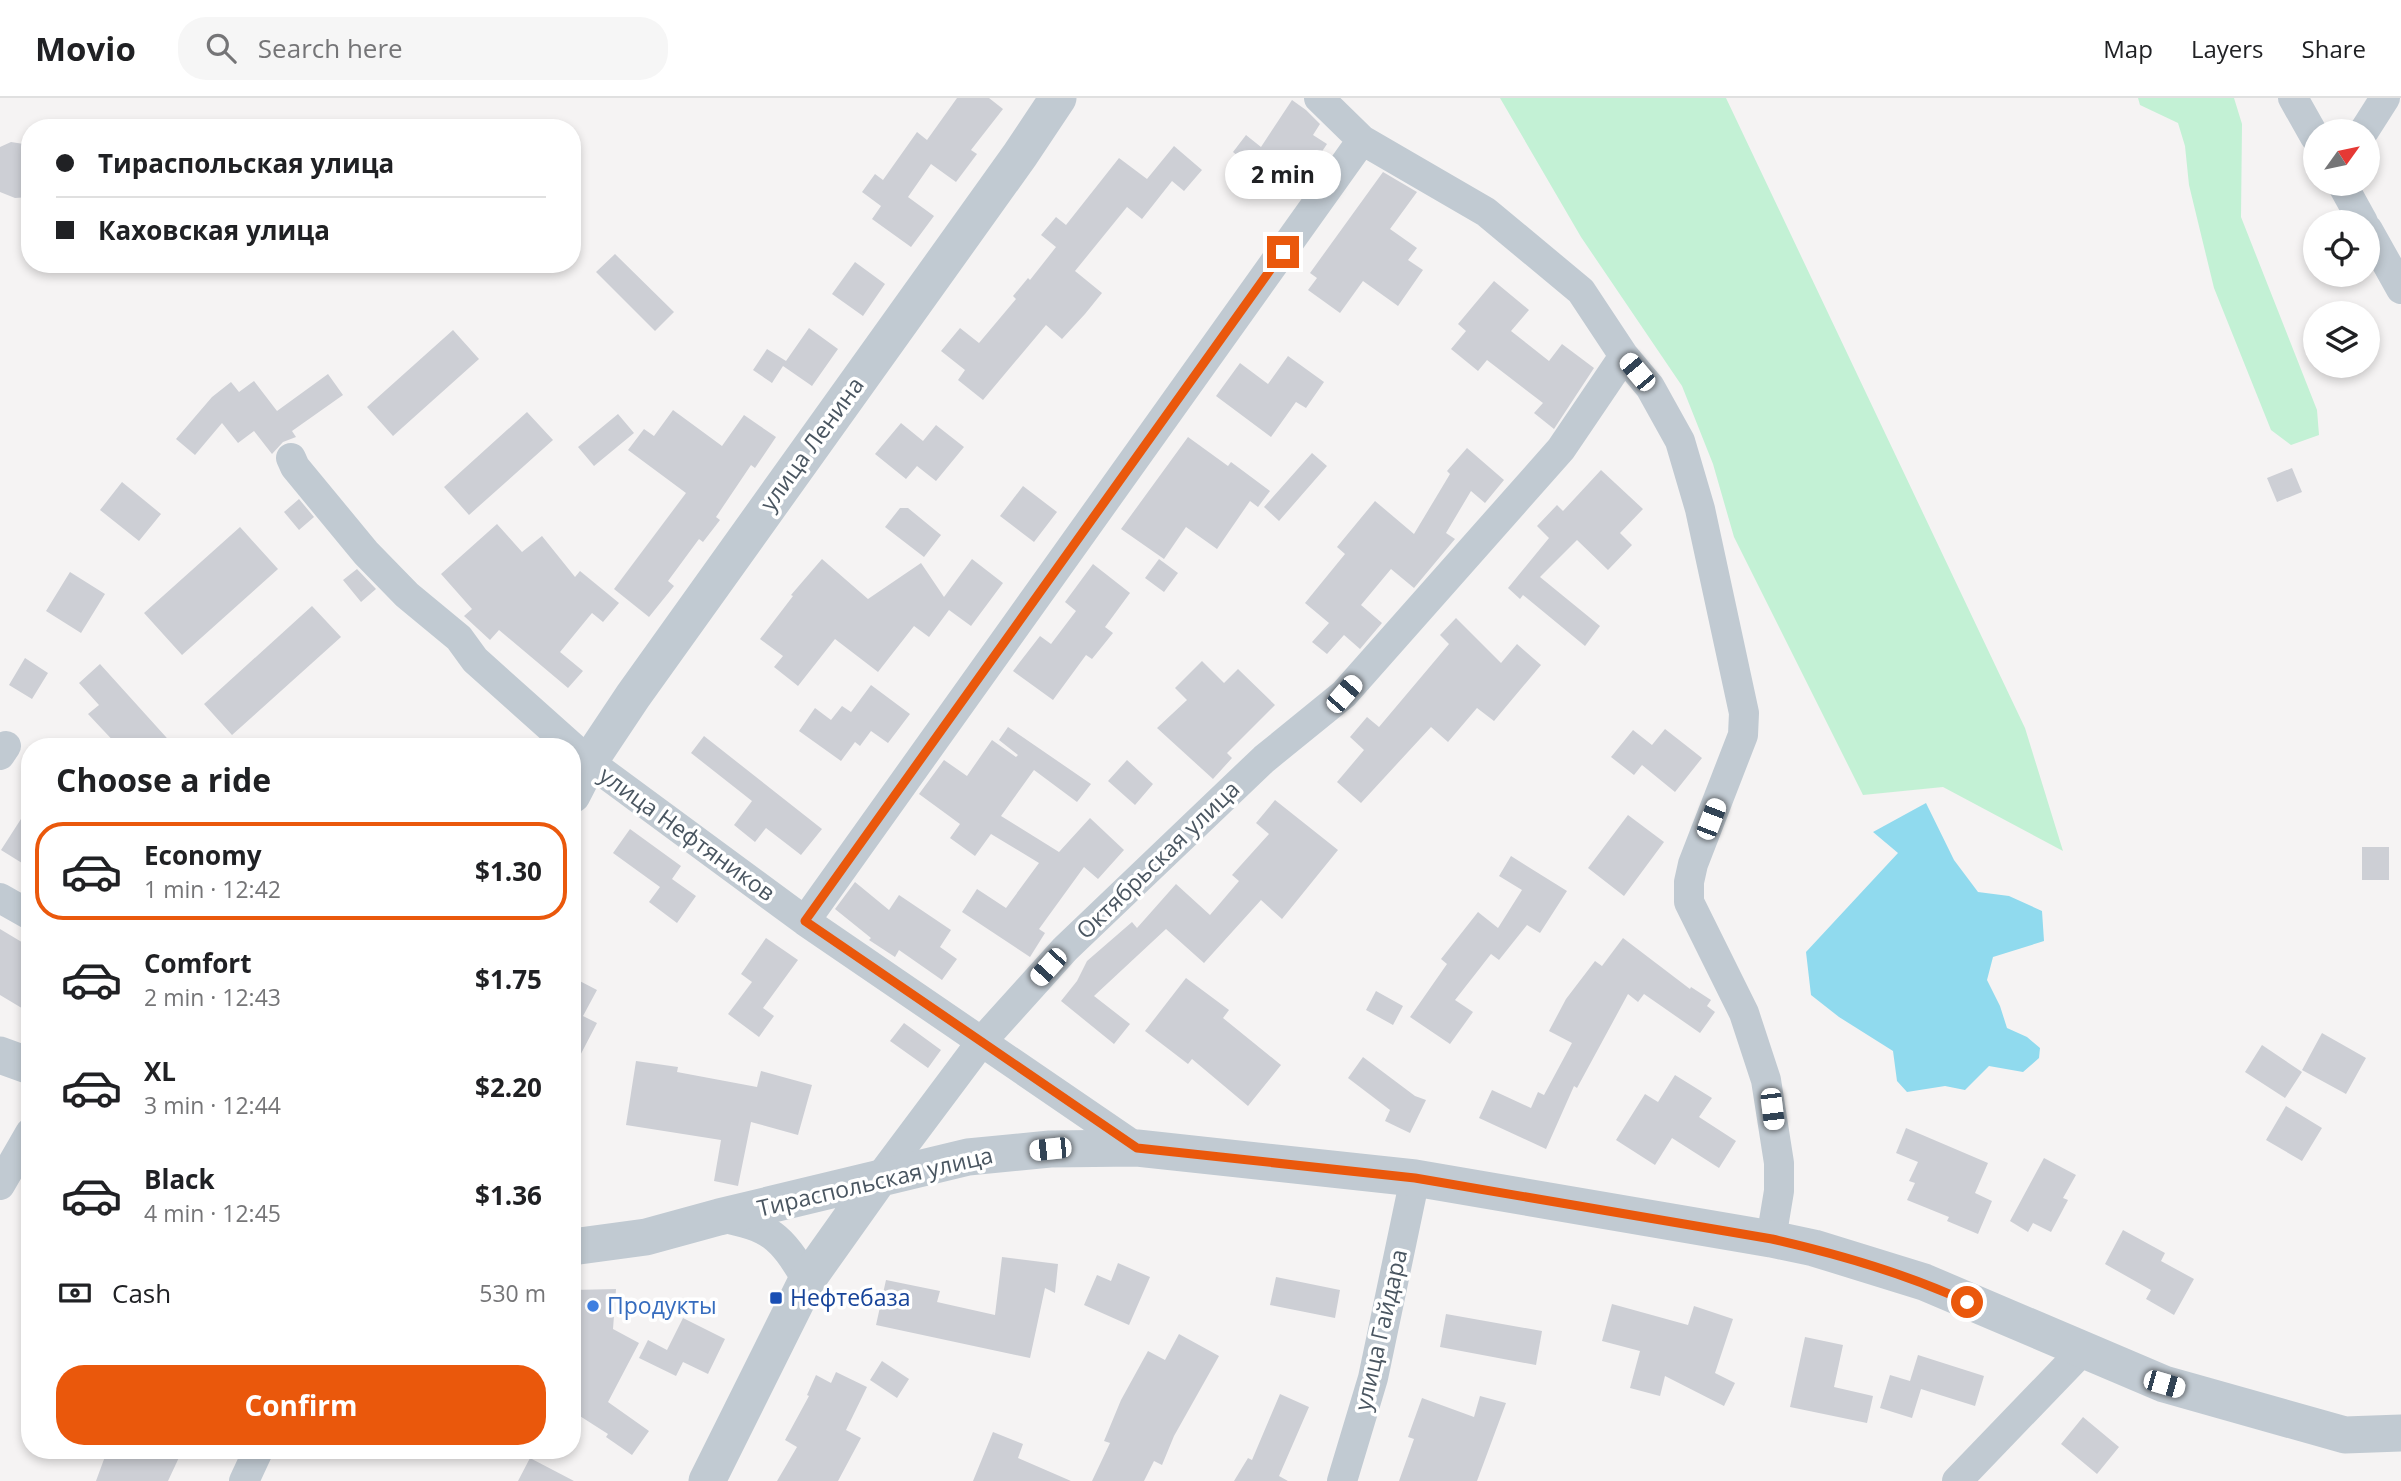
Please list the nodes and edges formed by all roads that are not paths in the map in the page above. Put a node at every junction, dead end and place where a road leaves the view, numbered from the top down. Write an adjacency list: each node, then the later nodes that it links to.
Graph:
1 (1058, 98): 14 (street, улица Ленина)
2 (1319, 98): 7 (street)
3 (2293, 98): 5 (street)
4 (2385, 98): 6 (street)
5 (2305, 119)
6 (2372, 119)
7 (1362, 141): 10 (street); 18 (street)
8 (2380, 251): 9 (street)
9 (2401, 289)
10 (1624, 356): 19 (street, Октябрьская улица); 28 (street)
11 (291, 458): 12 (street, улица Нефтяников)
12 (562, 738)
13 (581, 755): 14 (street, улица Нефтяников)
14 (589, 762): 15 (street, улица Ленина); 18 (street, улица Нефтяников)
15 (581, 778)
16 (0, 898): 17 (street)
17 (21, 910)
18 (805, 921): 19 (street, улица Нефтяников)
19 (982, 1041): 22 (street, улица Нефтяников); 25 (street, Октябрьская улица)
20 (0, 1055): 21 (street)
21 (21, 1063)
22 (1137, 1148): 24 (street, Тираспольская улица); 25 (street, Тираспольская улица)
23 (21, 1149): 26 (street)
24 (1415, 1178): 28 (street, Тираспольская улица); 36 (street, улица Гайдара)
25 (878, 1180): 27 (street, Тираспольская улица); 30 (street, Октябрьская улица)
26 (0, 1185)
27 (719, 1217): 29 (street, Тираспольская улица); 30 (street)
28 (1772, 1239): 31 (street, Тираспольская улица)
29 (581, 1246)
30 (807, 1280): 35 (street, Октябрьская улица)
31 (2083, 1350): 32 (street, Тираспольская улица); 37 (street)
32 (2401, 1433)
33 (254, 1459): 34 (street)
34 (244, 1481)
35 (707, 1481)
36 (1342, 1481)
37 (1957, 1481)

